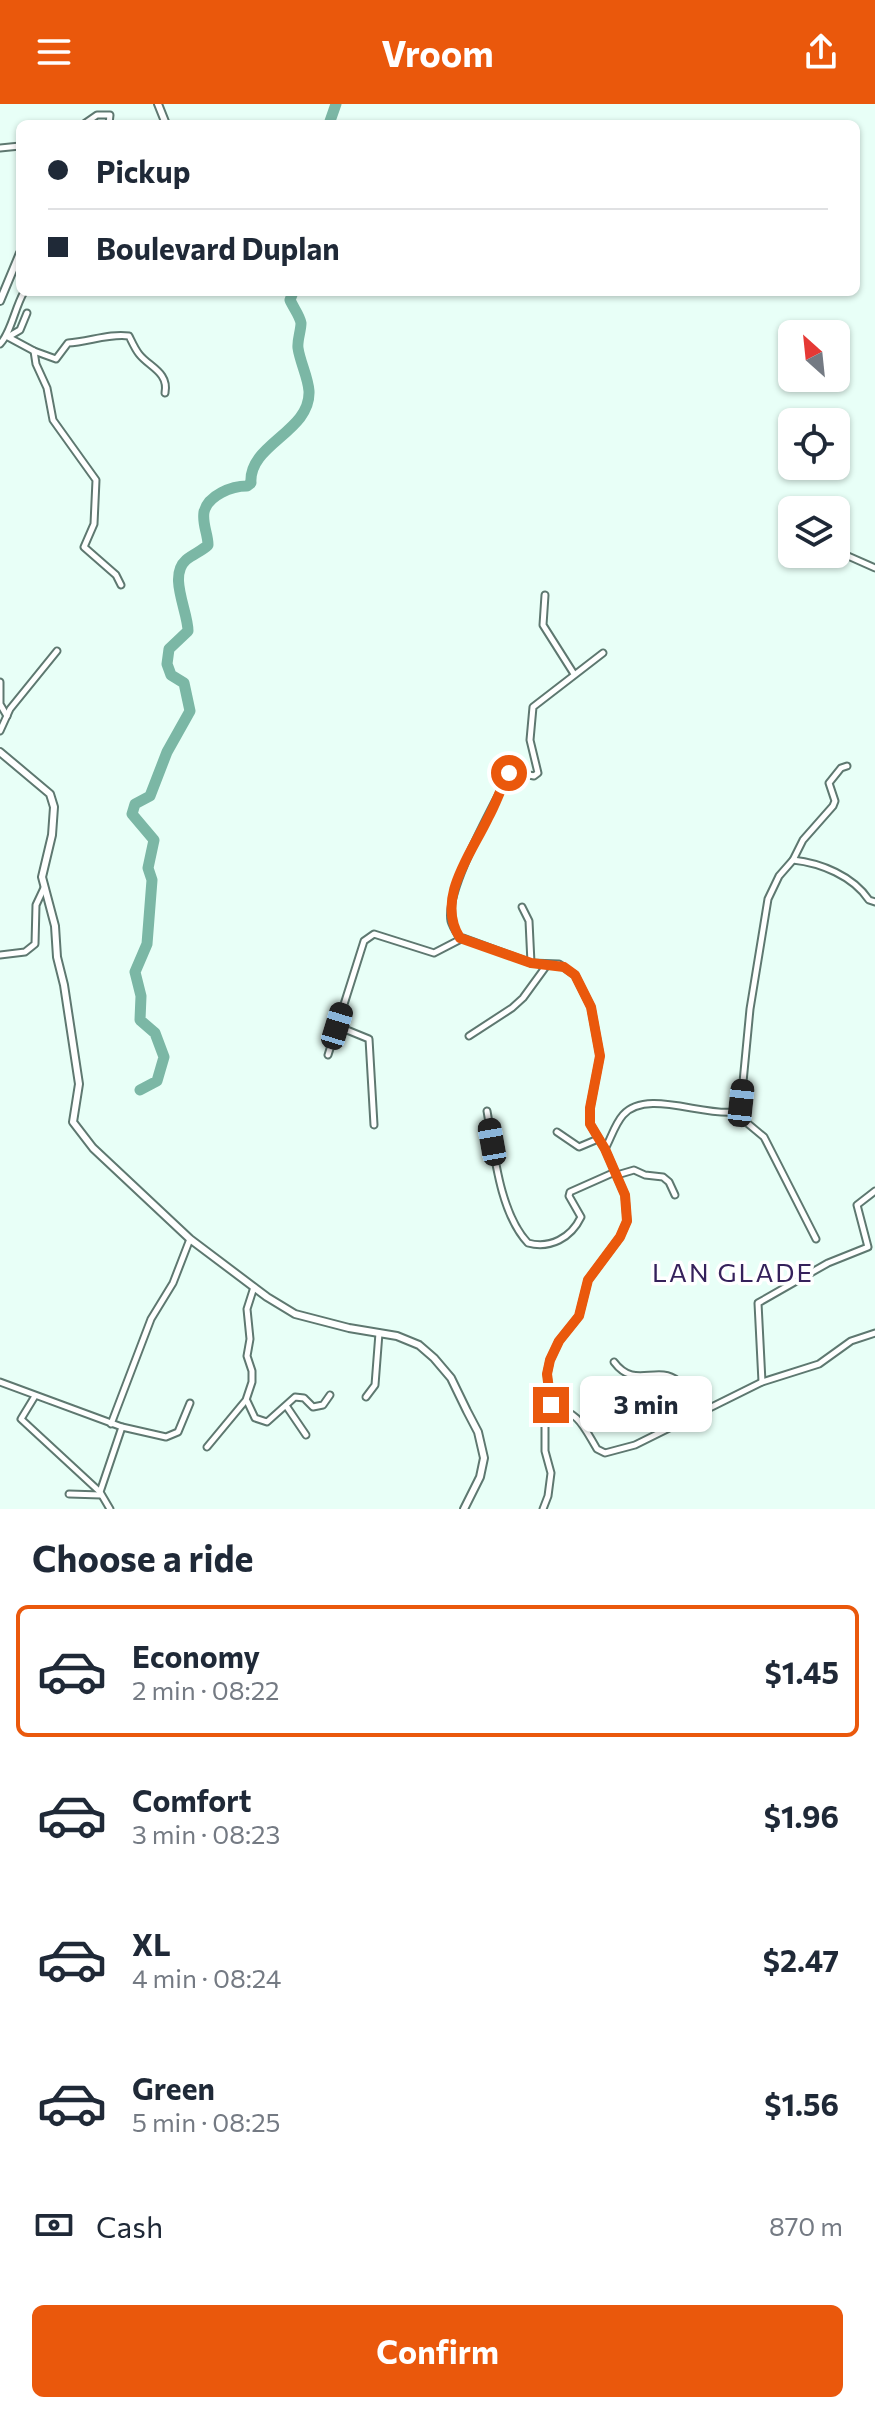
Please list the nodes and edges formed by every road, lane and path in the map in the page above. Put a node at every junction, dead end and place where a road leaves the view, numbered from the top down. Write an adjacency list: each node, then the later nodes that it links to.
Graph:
1 (92, 120): 2 (street)
2 (109, 120)
3 (16, 267): 5 (street)
4 (22, 296): 7 (street)
5 (0, 301)
6 (27, 313): 7 (street)
7 (8, 337): 8 (street); 9 (street)
8 (0, 344)
9 (34, 351): 10 (street); 13 (street)
10 (165, 393)
11 (850, 557): 12 (street)
12 (875, 568)
13 (121, 585)
14 (545, 595): 17 (street)
15 (57, 651): 19 (street)
16 (603, 653): 17 (street)
17 (574, 674): 27 (street)
18 (0, 682): 19 (street)
19 (7, 716): 20 (street)
20 (0, 731)
21 (0, 752): 24 (street)
22 (847, 766): 23 (street)
23 (793, 860): 25 (street); 35 (street)
24 (44, 888): 28 (street); 43 (street)
25 (875, 902)
26 (522, 907): 29 (street)
27 (460, 938): 29 (street); 31 (street)
28 (0, 955)
29 (531, 963): 30 (street)
30 (547, 964): 32 (street); 38 (street)
31 (337, 1026): 33 (street); 36 (street)
32 (469, 1036)
33 (328, 1055)
34 (487, 1111): 40 (street)
35 (734, 1112): 39 (street); 44 (street)
36 (374, 1125)
37 (557, 1132): 38 (street)
38 (598, 1139): 39 (street)
39 (605, 1149): 40 (street)
40 (616, 1173): 42 (street); 56 (street)
41 (875, 1191): 50 (street)
42 (675, 1195)
43 (190, 1239): 45 (street); 59 (street)
44 (816, 1239)
45 (254, 1287): 46 (street); 54 (street)
46 (379, 1332): 53 (street); 66 (street)
47 (875, 1333): 50 (street)
48 (614, 1362): 58 (street)
49 (0, 1382): 52 (street)
50 (762, 1382): 58 (street)
51 (330, 1395): 57 (street)
52 (35, 1396): 59 (street); 64 (street)
53 (366, 1397)
54 (246, 1400): 57 (street); 62 (street)
55 (190, 1403): 60 (street)
56 (551, 1405): 58 (street); 67 (street)
57 (287, 1407): 61 (street)
58 (701, 1411)
59 (111, 1424): 60 (street)
60 (122, 1427): 64 (street)
61 (306, 1435)
62 (207, 1447)
63 (69, 1494): 64 (street)
64 (101, 1494): 65 (street)
65 (110, 1509)
66 (464, 1509)
67 (543, 1509)

